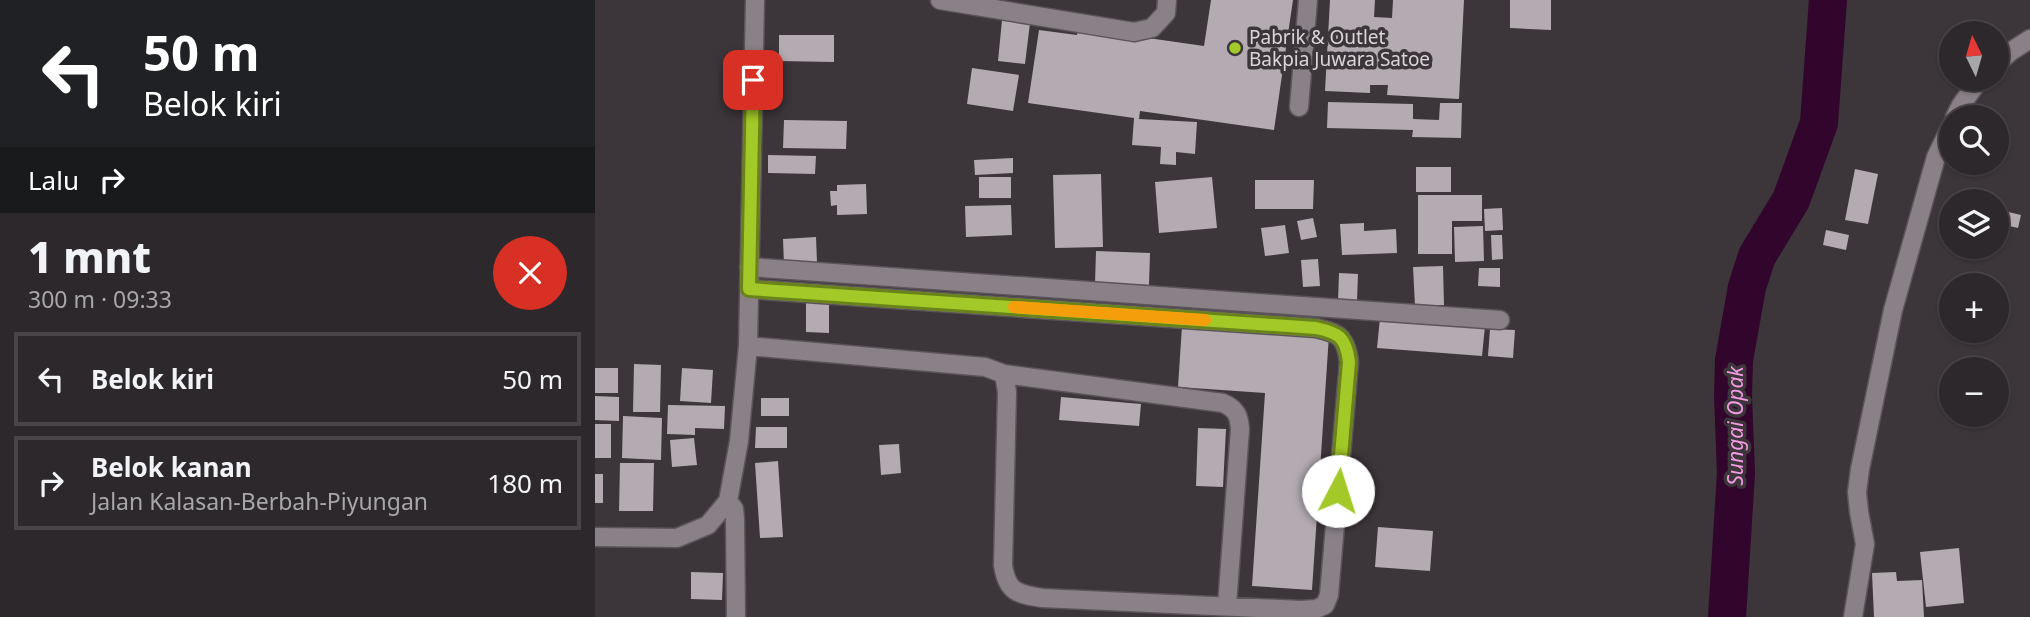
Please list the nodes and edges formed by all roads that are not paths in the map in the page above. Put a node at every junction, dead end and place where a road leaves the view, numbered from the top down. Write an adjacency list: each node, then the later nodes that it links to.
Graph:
1 (755, 0): 9 (street)
2 (940, 0): 3 (street)
3 (1167, 0)
4 (1308, 0): 7 (street)
5 (2030, 39): 6 (street)
6 (2009, 53)
7 (1299, 107)
8 (1939, 152): 18 (street)
9 (749, 267): 10 (street); 11 (street)
10 (749, 289): 12 (street); 16 (street)
11 (1500, 320)
12 (748, 346): 13 (street); 14 (street)
13 (1004, 374): 16 (street); 16 (street)
14 (728, 501): 15 (street); 17 (street)
15 (595, 537)
16 (1227, 606)
17 (737, 617)
18 (1853, 617)

